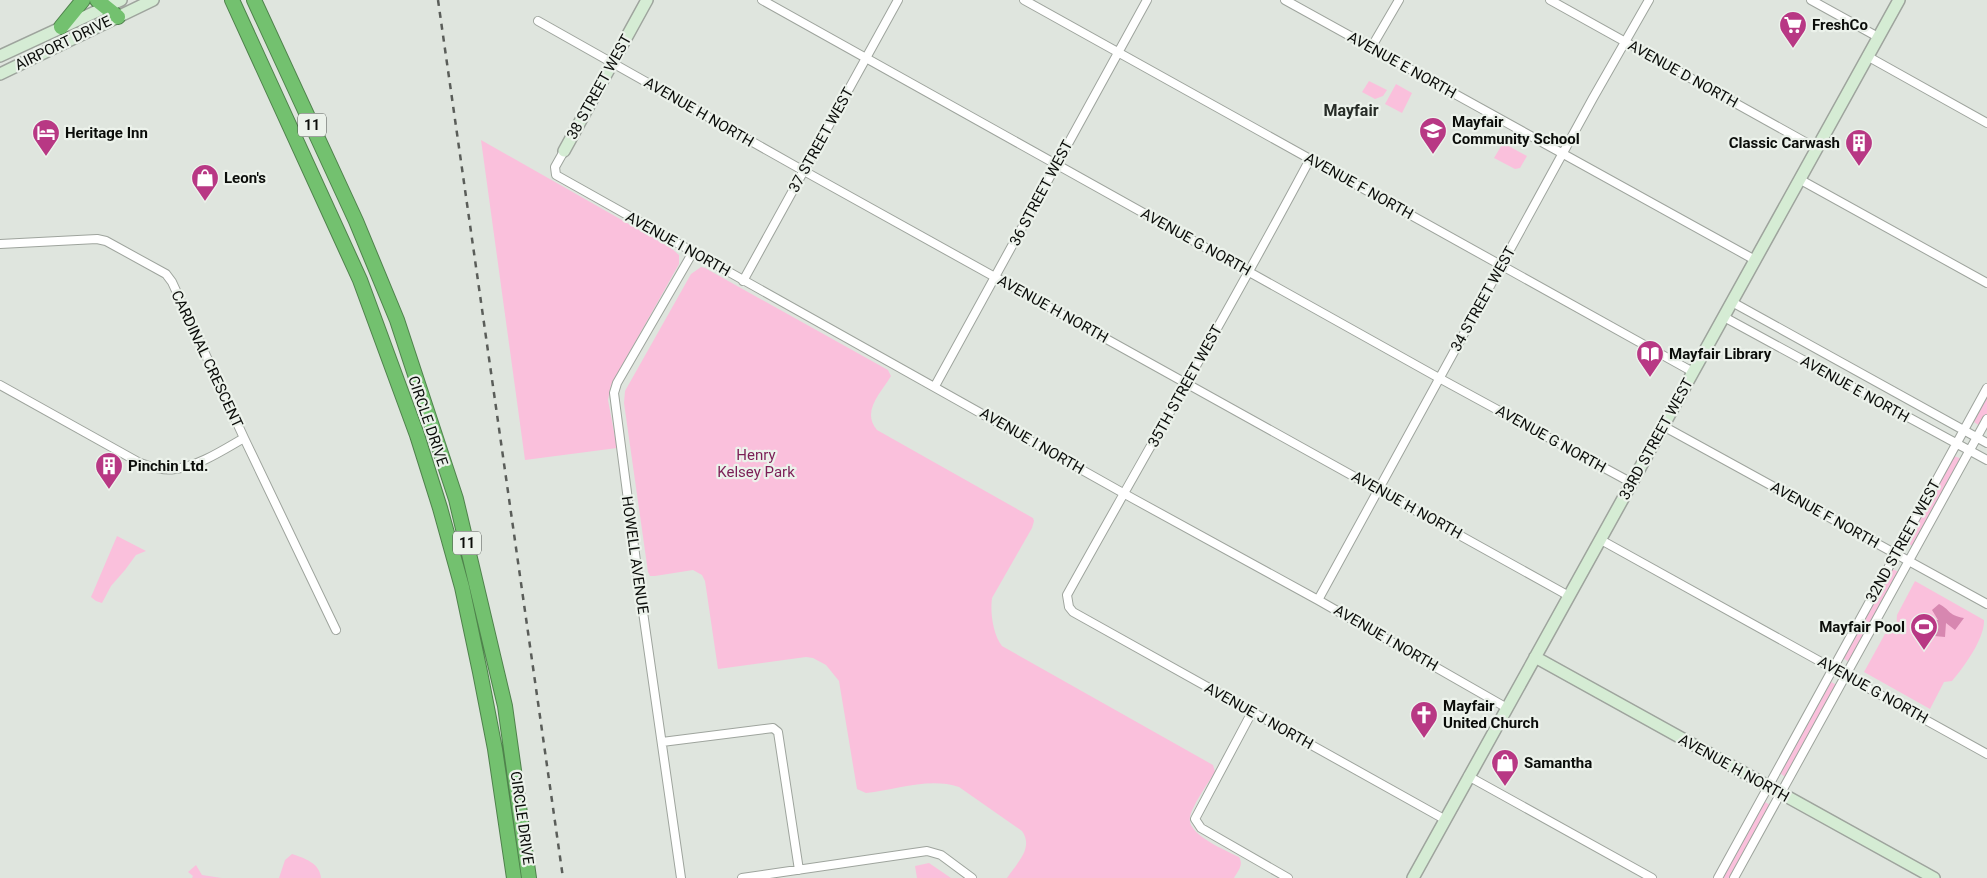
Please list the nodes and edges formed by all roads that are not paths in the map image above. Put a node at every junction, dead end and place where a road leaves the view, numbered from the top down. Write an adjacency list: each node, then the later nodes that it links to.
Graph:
1 (83, 0): 23 (highway)
2 (121, 0): 19 (main road, AIRPORT DRIVE)
3 (153, 0): 20 (main road, AIRPORT DRIVE)
4 (222, 0): 22 (highway)
5 (232, 0): 22 (highway, CIRCLE DRIVE / 11)
6 (246, 0): 24 (highway)
7 (254, 0): 24 (highway, CIRCLE DRIVE / 11)
8 (647, 0): 32 (main road, 38 STREET WEST)
9 (762, 0): 31 (street, AVENUE G NORTH)
10 (898, 0): 31 (street, 37 STREET WEST)
11 (1024, 0): 28 (street, AVENUE F NORTH)
12 (1147, 0): 28 (street, 36 STREET WEST)
13 (1285, 0): 27 (street, AVENUE E NORTH)
14 (1399, 0): 27 (street)
15 (1550, 0): 26 (street, AVENUE D NORTH)
16 (1649, 0): 26 (street, 34 STREET WEST)
17 (1811, 0): 25 (street)
18 (1898, 0): 25 (main road, 33RD STREET WEST)
19 (101, 4): 20 (highway); 23 (main road, AIRPORT DRIVE)
20 (118, 17): 33 (main road, AIRPORT DRIVE)
21 (538, 21): 32 (street, AVENUE H NORTH)
22 (243, 24): 91 (highway, CIRCLE DRIVE / 11)
23 (61, 28): 29 (main road, AIRPORT DRIVE)
24 (267, 29): 92 (highway, CIRCLE DRIVE / 11)
25 (1878, 37): 30 (main road, 33RD STREET WEST)
26 (1625, 41): 35 (street, AVENUE D NORTH); 37 (street, 34 STREET WEST)
27 (1372, 48): 37 (street, AVENUE E NORTH)
28 (1118, 52): 38 (street, AVENUE F NORTH); 39 (street, 36 STREET WEST)
29 (0, 56)
30 (1867, 56): 34 (street); 35 (main road, 33RD STREET WEST)
31 (866, 58): 39 (street, AVENUE G NORTH); 40 (street, 37 STREET WEST)
32 (612, 62): 36 (main road, 38 STREET WEST); 40 (street, AVENUE H NORTH)
33 (0, 74)
34 (1987, 123)
35 (1816, 148): 42 (main road, 33RD STREET WEST)
36 (564, 151): 41 (street, 38 STREET WEST)
37 (1562, 154): 45 (street, AVENUE E NORTH); 46 (street, 34 STREET WEST)
38 (1310, 159): 46 (street, AVENUE F NORTH); 47 (street, 35TH STREET WEST)
39 (1056, 164): 47 (street, AVENUE G NORTH); 48 (street, 36 STREET WEST)
40 (804, 171): 48 (street, AVENUE H NORTH); 49 (street, 37 STREET WEST)
41 (556, 175): 44 (street, AVENUE I NORTH)
42 (1799, 179): 45 (main road, 33RD STREET WEST); 50 (street)
43 (0, 244): 63 (street, CARDINAL CRESCENT)
44 (693, 252): 49 (street, AVENUE I NORTH); 84 (street, HOWELL AVENUE)
45 (1755, 260): 51 (main road, 33RD STREET WEST)
46 (1501, 266): 53 (street, AVENUE F NORTH); 54 (street, 34 STREET WEST)
47 (1248, 271): 54 (street, AVENUE G NORTH); 55 (street, 35TH STREET WEST)
48 (996, 277): 55 (street, AVENUE H NORTH); 57 (street, 36 STREET WEST)
49 (743, 280): 57 (street, AVENUE I NORTH)
50 (1987, 283)
51 (1732, 302): 52 (main road, 33RD STREET WEST); 61 (street, AVENUE E NORTH)
52 (1724, 317): 53 (main road, 33RD STREET WEST); 65 (street, AVENUE E NORTH)
53 (1693, 372): 60 (main road, 33RD STREET WEST)
54 (1439, 378): 68 (street, AVENUE G NORTH); 69 (street, 34 STREET WEST)
55 (1187, 382): 69 (street, AVENUE H NORTH); 70 (street, 35TH STREET WEST)
56 (0, 385): 63 (street, CARDINAL CRESCENT)
57 (935, 386): 70 (street, AVENUE I NORTH)
58 (1987, 388): 61 (street, 32ND STREET WEST)
59 (1987, 419): 62 (street, 32ND STREET WEST)
60 (1663, 426): 68 (main road, 33RD STREET WEST); 72 (street, AVENUE F NORTH)
61 (1964, 430): 62 (street, AVENUE E NORTH); 65 (street, 32ND STREET WEST)
62 (1977, 437): 64 (street, AVENUE E NORTH); 66 (street, 32ND STREET WEST)
63 (244, 438): 78 (street)
64 (1987, 443)
65 (1957, 444): 66 (street, AVENUE E NORTH); 72 (street, 32ND STREET WEST)
66 (1970, 451): 67 (street, AVENUE E NORTH); 73 (street, 32ND STREET WEST)
67 (1987, 460)
68 (1632, 483): 71 (main road, 33RD STREET WEST)
69 (1378, 489): 74 (street, AVENUE H NORTH); 75 (street, 34 STREET WEST)
70 (1124, 494): 75 (street, AVENUE I NORTH); 77 (street, 35TH STREET WEST)
71 (1601, 540): 74 (main road, 33RD STREET WEST); 80 (street, AVENUE G NORTH)
72 (1896, 554): 73 (street, AVENUE F NORTH); 80 (street, 32ND STREET WEST)
73 (1908, 561): 76 (street, AVENUE F NORTH); 81 (street, 32ND STREET WEST)
74 (1569, 596): 79 (main road, 33RD STREET WEST)
75 (1318, 600): 82 (street, AVENUE I NORTH)
76 (1987, 604)
77 (1073, 612): 83 (street, AVENUE J NORTH)
78 (336, 630)
79 (1535, 657): 82 (main road, 33RD STREET WEST); 87 (main road, AVENUE H NORTH)
80 (1833, 668): 81 (street, AVENUE G NORTH); 87 (street, 32ND STREET WEST)
81 (1846, 675): 85 (street, AVENUE G NORTH); 88 (street, 32ND STREET WEST)
82 (1507, 708): 86 (main road, 33RD STREET WEST)
83 (1252, 712): 89 (street, AVENUE J NORTH); 96 (street)
84 (662, 742): 90 (street); 93 (street, HOWELL AVENUE)
85 (1987, 754)
86 (1468, 776): 89 (main road, 33RD STREET WEST); 98 (street)
87 (1767, 786): 88 (main road, AVENUE H NORTH); 99 (street, 32ND STREET WEST)
88 (1781, 794): 100 (street, 32ND STREET WEST); 101 (main road, AVENUE H NORTH)
89 (1444, 820): 97 (main road, 33RD STREET WEST)
90 (799, 870): 94 (street); 95 (street)
91 (514, 878)
92 (529, 878)
93 (681, 878)
94 (742, 878)
95 (972, 878)
96 (1288, 878)
97 (1413, 878)
98 (1652, 878)
99 (1718, 878)
100 (1734, 878)
101 (1934, 878)

